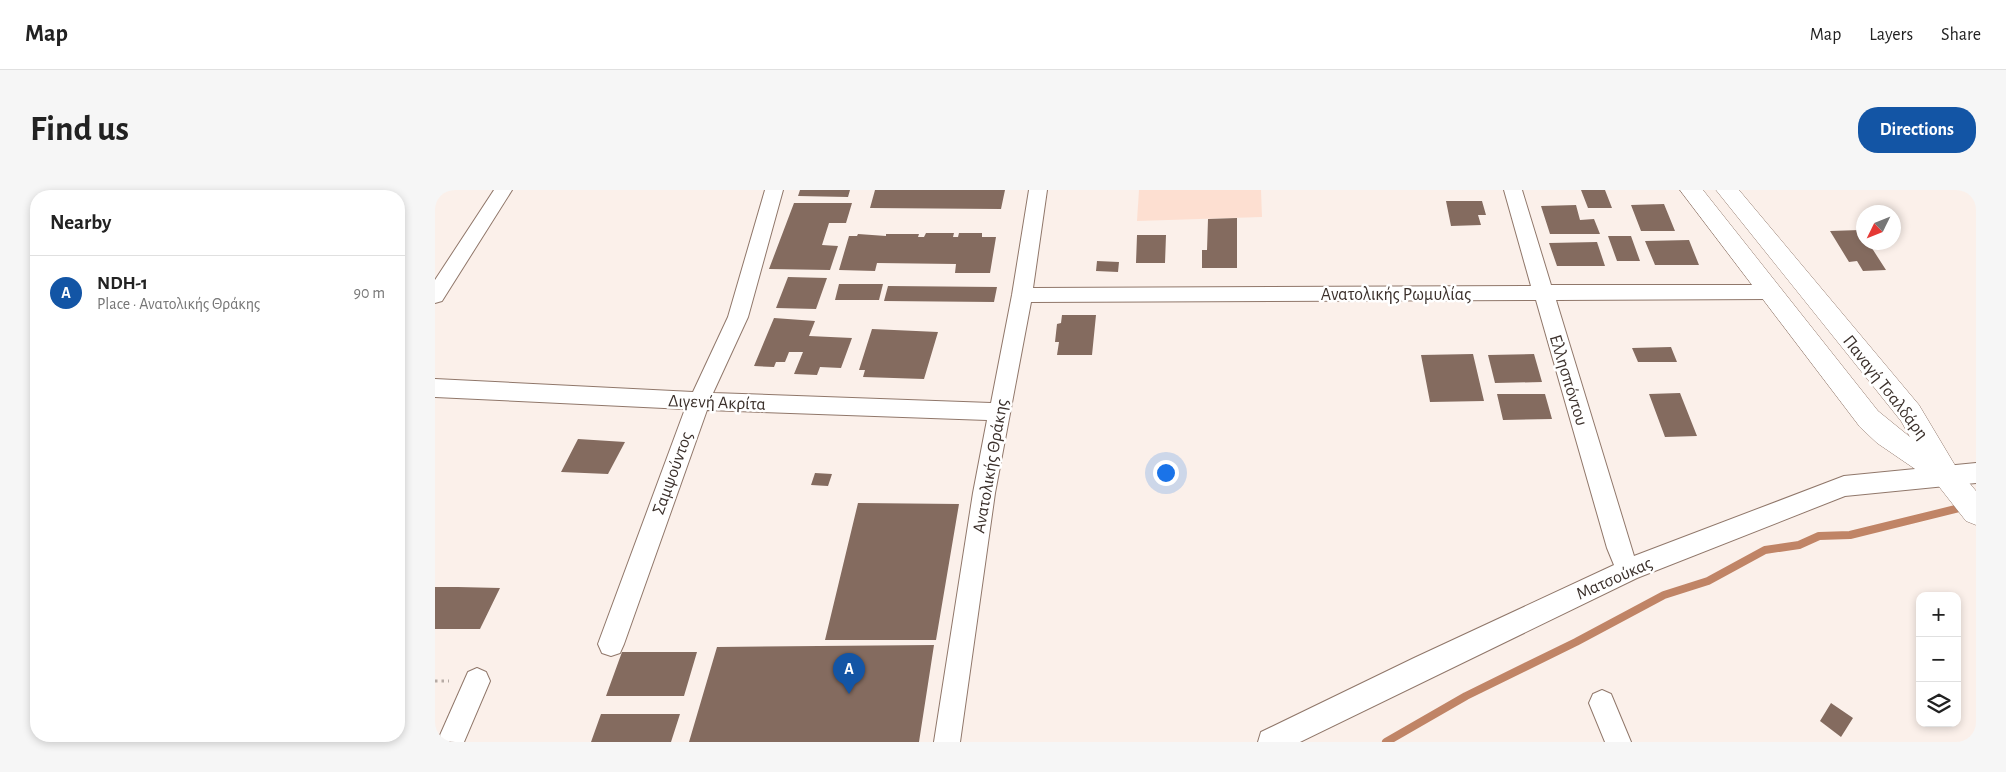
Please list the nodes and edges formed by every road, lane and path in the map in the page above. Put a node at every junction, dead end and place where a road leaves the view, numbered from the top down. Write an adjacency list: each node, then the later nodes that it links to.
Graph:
1 (503, 190): 10 (street)
2 (774, 190): 12 (street, Σαμψούντος)
3 (1038, 190): 9 (street, Ανατολικής Θράκης)
4 (1513, 190): 8 (street, Ελλησπόντου)
5 (1691, 190): 7 (street, Παναγή Τσαλδάρη)
6 (1727, 190): 14 (street, Παναγή Τσαλδάρη)
7 (1769, 292): 8 (street, Ανατολικής Ρωμυλίας); 14 (street, Παναγή Τσαλδάρη)
8 (1543, 293): 9 (street, Ανατολικής Ρωμυλίας); 15 (street, Ελλησπόντου)
9 (1022, 295): 13 (street, Ανατολικής Θράκης)
10 (435, 296)
11 (435, 388): 12 (street, Διγενή Ακρίτα)
12 (699, 401): 13 (street, Διγενή Ακρίτα); 16 (street, Σαμψούντος)
13 (999, 412): 20 (street, Ανατολικής Θράκης)
14 (1964, 488): 15 (street, Ματσούκας)
15 (1629, 570): 21 (street, Ματσούκας)
16 (611, 644)
17 (477, 681): 19 (street)
18 (1602, 703): 22 (street)
19 (449, 742)
20 (947, 742)
21 (1271, 742)
22 (1618, 742)

